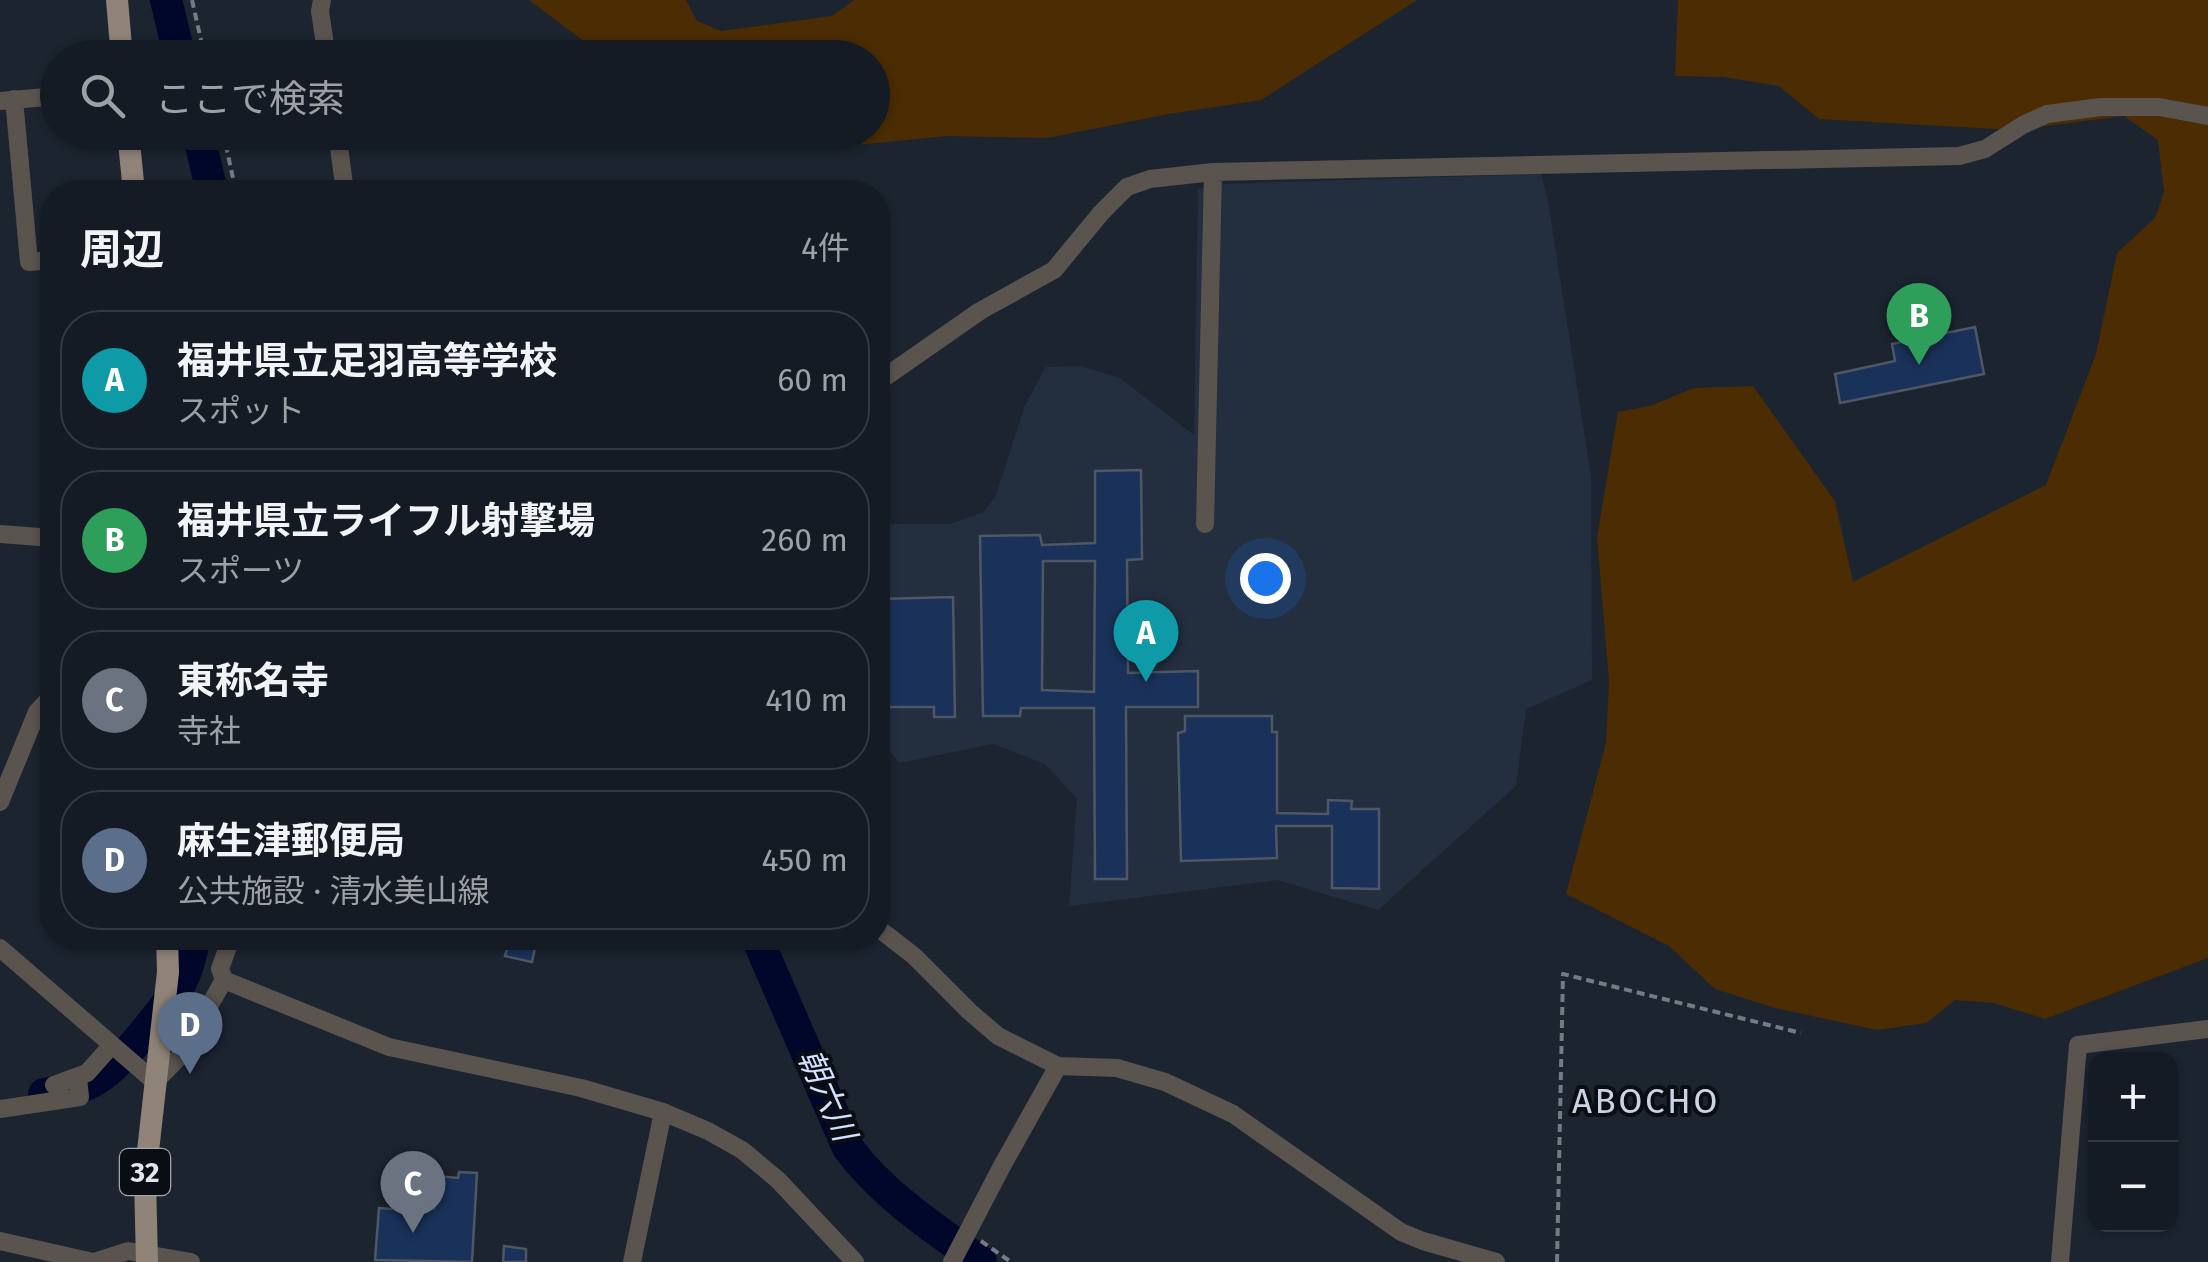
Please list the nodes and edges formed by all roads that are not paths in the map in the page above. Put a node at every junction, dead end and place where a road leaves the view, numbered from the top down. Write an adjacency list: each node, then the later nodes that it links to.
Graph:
1 (118, 0): 3 (main road)
2 (322, 0): 4 (street)
3 (121, 40)
4 (324, 40)
5 (40, 97): 6 (street)
6 (7, 100): 13 (street)
7 (2208, 116): 10 (street)
8 (130, 150): 11 (main road)
9 (339, 150): 12 (street)
10 (1213, 172): 14 (street); 15 (street)
11 (133, 180)
12 (343, 180)
13 (40, 261)
14 (890, 373)
15 (1205, 524)
16 (0, 534): 17 (street)
17 (40, 539)
18 (40, 708): 19 (street)
19 (0, 802)
20 (890, 937): 27 (street)
21 (0, 948): 26 (street)
22 (167, 950): 28 (main road, 32)
23 (227, 950): 24 (street)
24 (224, 980): 28 (street); 32 (street)
25 (2208, 1029): 41 (street)
26 (121, 1053): 28 (street); 30 (street)
27 (1058, 1066): 35 (street); 40 (street)
28 (155, 1082): 34 (main road, 32)
29 (54, 1084): 30 (street)
30 (79, 1084): 31 (street)
31 (0, 1109)
32 (663, 1112): 38 (street); 39 (street)
33 (0, 1242): 36 (street)
34 (147, 1258): 36 (street); 37 (street)
35 (954, 1259)
36 (93, 1262)
37 (190, 1262)
38 (632, 1262)
39 (855, 1262)
40 (1495, 1262)
41 (2060, 1262)

